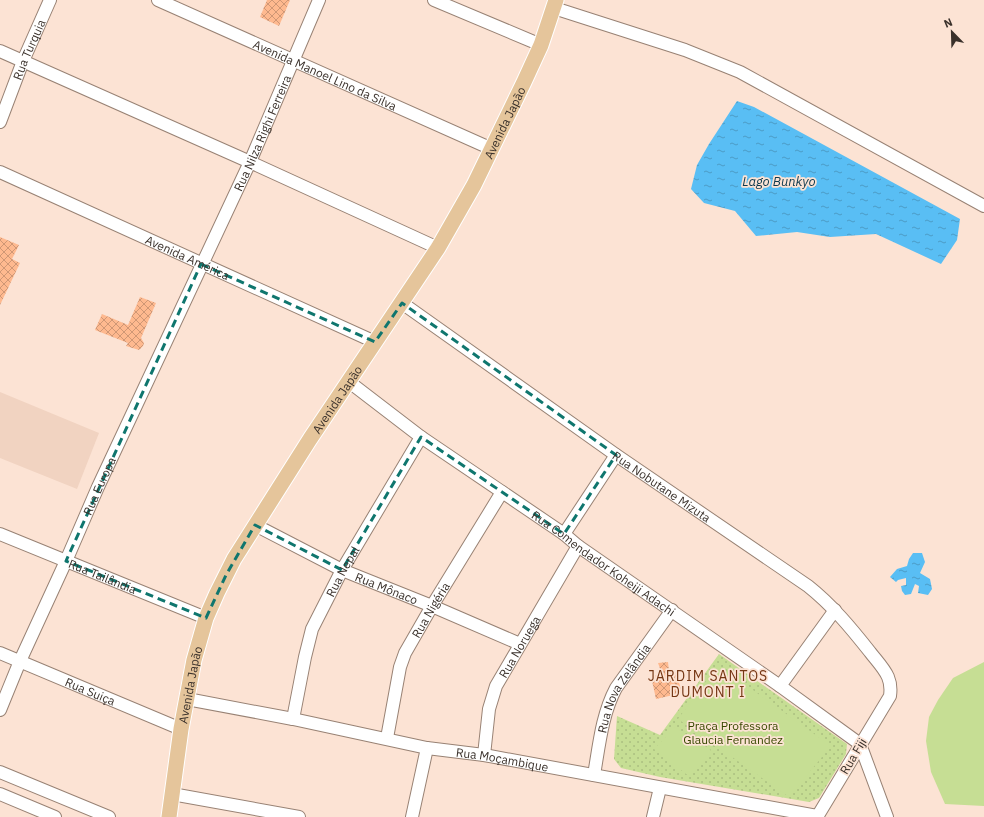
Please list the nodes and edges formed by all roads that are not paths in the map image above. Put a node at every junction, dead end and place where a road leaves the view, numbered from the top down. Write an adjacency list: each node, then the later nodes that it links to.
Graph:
1 (50, 0): 9 (street, Rua Turquia)
2 (158, 0): 8 (street, Avenida Manoel Lino da Silva)
3 (319, 0): 8 (street, Rua Nilza Righi Ferreira)
4 (434, 0): 6 (street)
5 (556, 2): 6 (main road, Avenida Japão); 14 (street)
6 (542, 44): 11 (main road, Avenida Japão)
7 (0, 51): 9 (street)
8 (294, 60): 11 (street, Avenida Manoel Lino da Silva); 12 (street, Rua Nilza Righi Ferreira)
9 (23, 61): 10 (street, Rua Turquia); 12 (street)
10 (0, 122)
11 (492, 149): 15 (main road, Avenida Japão)
12 (250, 162): 15 (street); 16 (street, Rua Nilza Righi Ferreira)
13 (0, 172): 16 (street, Avenida América)
14 (984, 206)
15 (438, 248): 17 (main road, Avenida Japão)
16 (201, 264): 18 (street, Avenida América); 27 (street, Rua Europa)
17 (402, 303): 18 (main road, Avenida Japão); 21 (street, Rua Nobutane Mizuta)
18 (375, 342): 19 (main road, Avenida Japão)
19 (348, 381): 20 (street, Rua Comendador Koheiji Adachi); 23 (main road, Avenida Japão)
20 (421, 437): 22 (street, Rua Comendador Koheiji Adachi); 28 (street, Rua Nepal)
21 (616, 455): 25 (street); 31 (street, Rua Nobutane Mizuta)
22 (502, 492): 25 (street, Rua Comendador Koheiji Adachi); 29 (street, Rua Nigéria)
23 (255, 525): 28 (street, Rua Mônaco); 32 (main road, Avenida Japão)
24 (0, 534): 27 (street, Rua Tailândia)
25 (564, 534): 26 (street, Rua Comendador Koheiji Adachi)
26 (578, 546): 30 (street, Rua Comendador Koheiji Adachi); 33 (street, Rua Noruega)
27 (66, 561): 32 (street, Rua Tailândia); 35 (street, Rua Europa)
28 (342, 570): 29 (street, Rua Mônaco); 40 (street, Rua Nepal)
29 (432, 606): 33 (street, Rua Mônaco); 42 (street, Rua Nigéria)
30 (672, 610): 36 (street, Rua Comendador Koheiji Adachi); 47 (street, Rua Nova Zelândia)
31 (835, 610): 36 (street); 37 (street, Rua Nobutane Mizuta)
32 (206, 618): 38 (main road, Avenida Japão)
33 (520, 644): 45 (street, Rua Noruega)
34 (0, 653): 35 (street, Rua Suiça)
35 (20, 661): 39 (street, Rua Europa); 41 (street, Rua Suiça)
36 (780, 686): 43 (street, Rua Comendador Koheiji Adachi)
37 (890, 696): 43 (street, Rua Fiji)
38 (187, 699): 40 (street, Rua Moçambique); 41 (main road, Avenida Japão)
39 (0, 710)
40 (293, 718): 42 (street, Rua Moçambique)
41 (181, 729): 50 (main road, Avenida Japão)
42 (387, 738): 44 (street, Rua Moçambique)
43 (860, 744): 57 (street, Rua Fiji); 58 (street)
44 (427, 748): 45 (street, Rua Moçambique); 55 (street)
45 (484, 755): 47 (street, Rua Moçambique)
46 (0, 772): 52 (street)
47 (594, 775): 48 (street, Rua Moçambique)
48 (660, 788): 56 (street); 57 (street, Rua Moçambique)
49 (0, 794): 51 (street)
50 (172, 794): 53 (main road, Avenida Japão); 54 (street)
51 (55, 817)
52 (109, 817)
53 (169, 817)
54 (299, 817)
55 (412, 817)
56 (653, 817)
57 (817, 817)
58 (887, 817)

